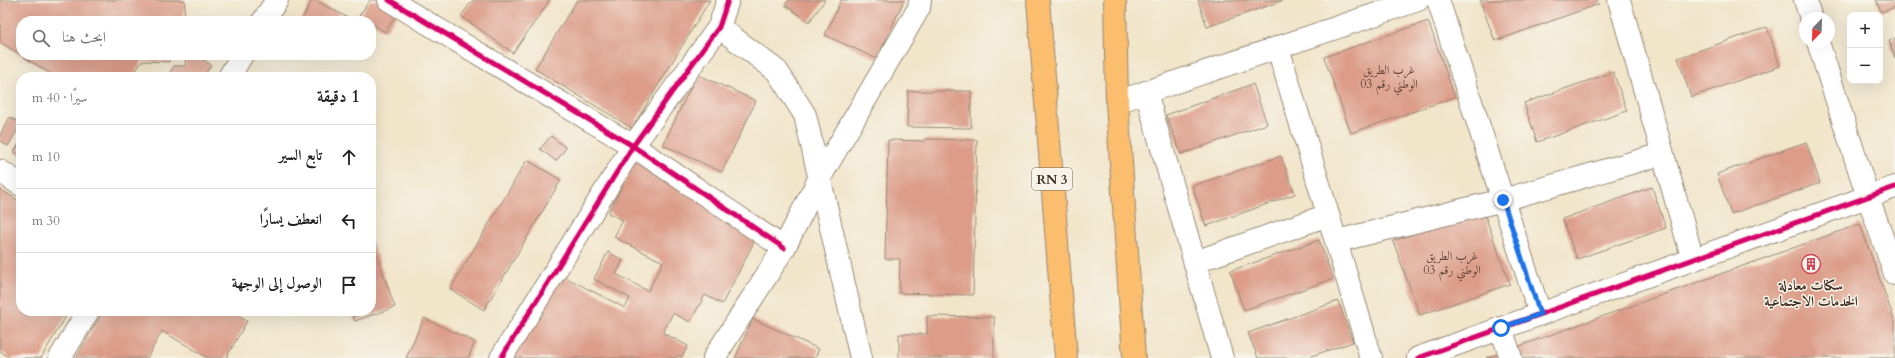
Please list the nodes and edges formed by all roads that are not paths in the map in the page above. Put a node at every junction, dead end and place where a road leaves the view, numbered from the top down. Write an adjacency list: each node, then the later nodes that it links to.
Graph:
1 (276, 0): 12 (street)
2 (388, 0): 20 (street)
3 (728, 0): 13 (street)
4 (920, 0): 23 (street)
5 (1038, 0): 41 (main road, RN 3)
6 (1115, 0): 19 (main road)
7 (1418, 0): 14 (street)
8 (1438, 0): 27 (street)
9 (1619, 0): 21 (street)
10 (1805, 0): 11 (street)
11 (1809, 12)
12 (266, 16)
13 (719, 28): 20 (street); 23 (street)
14 (1278, 48): 18 (street); 28 (street)
15 (1820, 48): 26 (street)
16 (239, 60): 17 (street)
17 (231, 72)
18 (1146, 92): 19 (street); 32 (street)
19 (1117, 102): 42 (main road)
20 (633, 146): 30 (street); 38 (street)
21 (1662, 154): 27 (street); 31 (street)
22 (0, 171): 24 (street)
23 (819, 179): 30 (street); 40 (street)
24 (16, 182)
25 (1895, 187): 26 (street)
26 (1868, 197): 31 (street); 33 (street)
27 (1503, 200): 29 (street); 34 (street)
28 (1328, 214): 29 (street); 32 (street)
29 (1337, 241): 44 (street)
30 (784, 248): 39 (street)
31 (1693, 260): 34 (street)
32 (1195, 262): 43 (street)
33 (1895, 274)
34 (1540, 314): 36 (street)
35 (85, 316): 37 (street)
36 (1501, 328): 45 (street); 46 (street)
37 (60, 358)
38 (501, 358)
39 (714, 358)
40 (861, 358)
41 (1066, 358)
42 (1134, 358)
43 (1222, 358)
44 (1372, 358)
45 (1418, 358)
46 (1511, 358)

